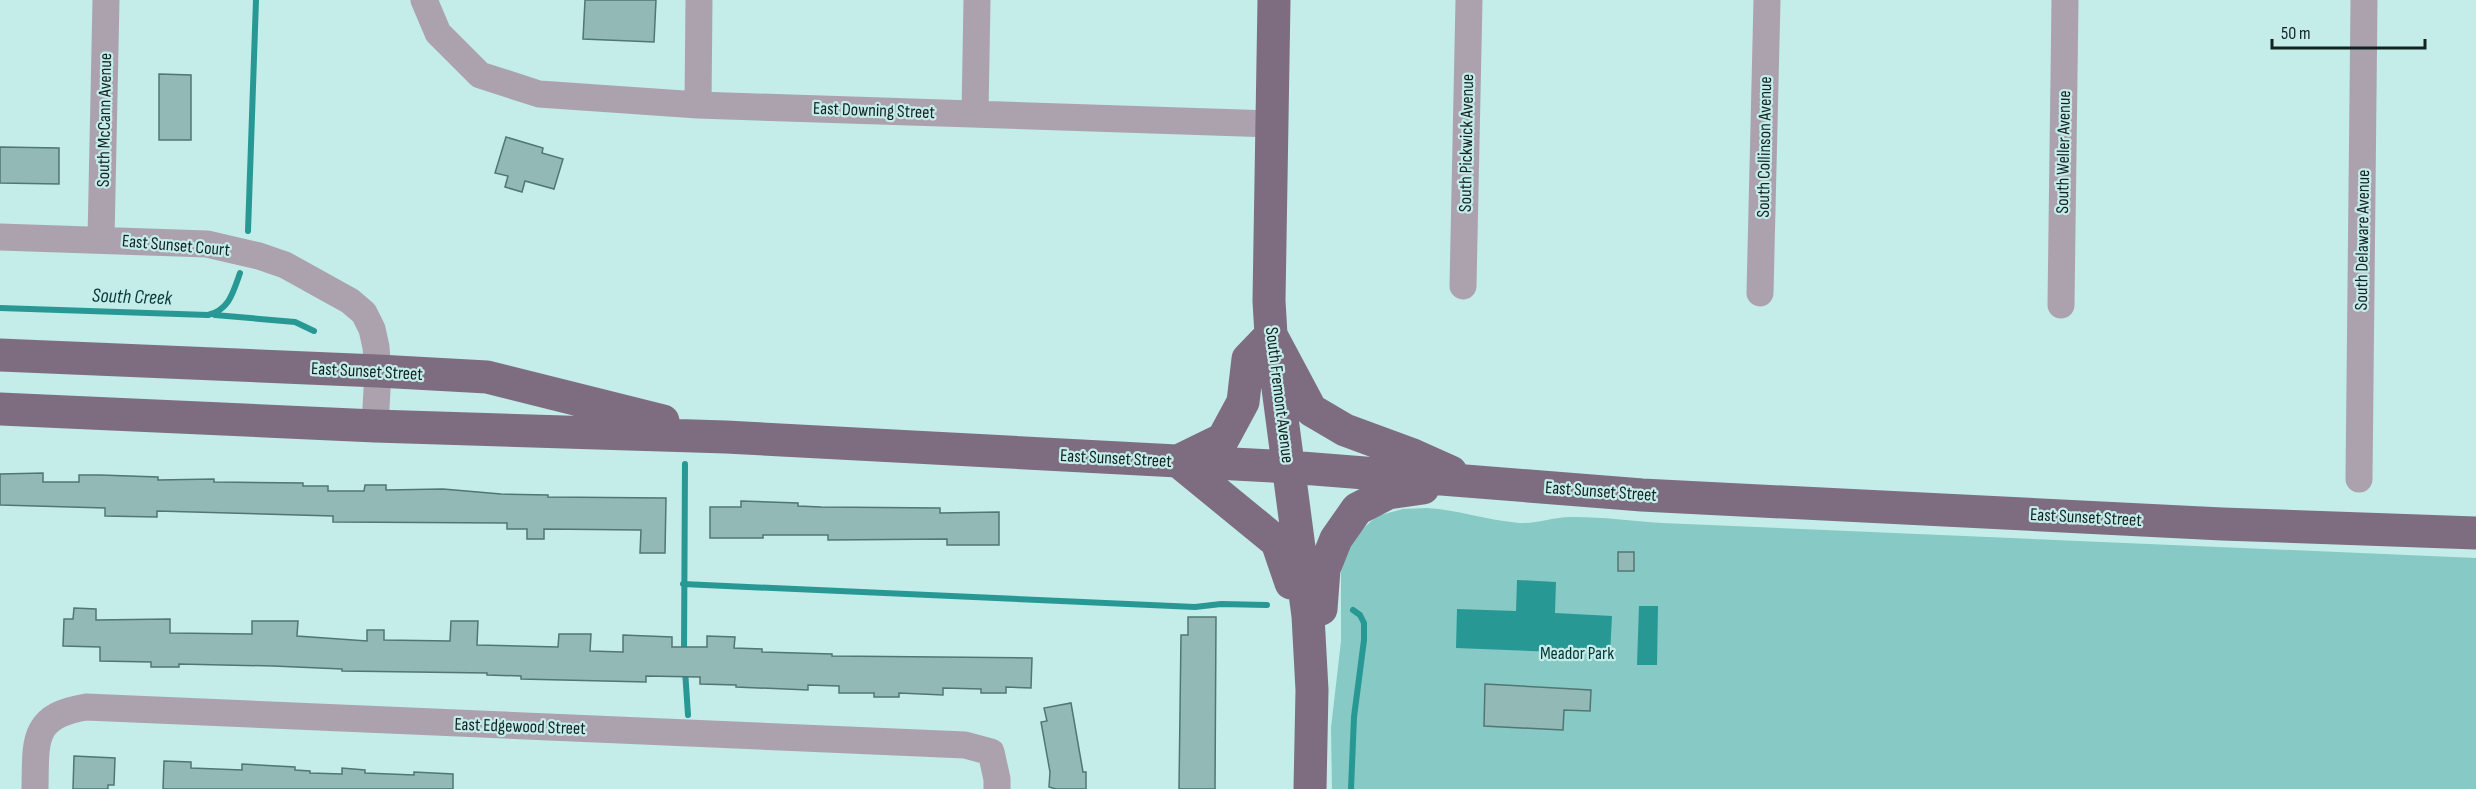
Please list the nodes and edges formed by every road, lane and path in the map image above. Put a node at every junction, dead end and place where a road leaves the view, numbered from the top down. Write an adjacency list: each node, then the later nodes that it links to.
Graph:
1 (106, 0): 14 (street, South McCann Avenue)
2 (424, 0): 10 (street, East Downing Street)
3 (699, 0): 10 (street)
4 (977, 0): 11 (street)
5 (1274, 0): 12 (main road, South Fremont Avenue)
6 (1469, 0): 15 (street, South Pickwick Avenue)
7 (1767, 0): 16 (street, South Collinson Avenue)
8 (2065, 0): 17 (street, South Weller Avenue)
9 (2364, 0): 26 (street, South Delaware Avenue)
10 (698, 105): 11 (street, East Downing Street)
11 (975, 114): 12 (street, East Downing Street)
12 (1272, 124): 18 (main road, South Fremont Avenue)
13 (0, 237): 14 (street, East Sunset Court)
14 (101, 239): 20 (street, East Sunset Court)
15 (1464, 286)
16 (1760, 293)
17 (2061, 305)
18 (1271, 335): 24 (main road); 25 (main road, South Fremont Avenue); 27 (main road)
19 (0, 355): 20 (main road, East Sunset Street)
20 (378, 370): 22 (street, East Sunset Court); 23 (main road, East Sunset Street)
21 (0, 410): 22 (main road, East Sunset Street)
22 (375, 426): 23 (main road, East Sunset Street)
23 (726, 437): 24 (main road, East Sunset Street)
24 (1178, 461): 25 (main road, East Sunset Street); 29 (main road)
25 (1289, 468): 27 (main road, East Sunset Street); 29 (main road, South Fremont Avenue)
26 (2359, 479)
27 (1472, 482): 28 (main road, East Sunset Street); 29 (main road)
28 (2476, 533)
29 (1311, 656): 32 (main road, South Fremont Avenue)
30 (35, 789): 31 (street, East Edgewood Street)
31 (997, 789)
32 (1310, 789)

